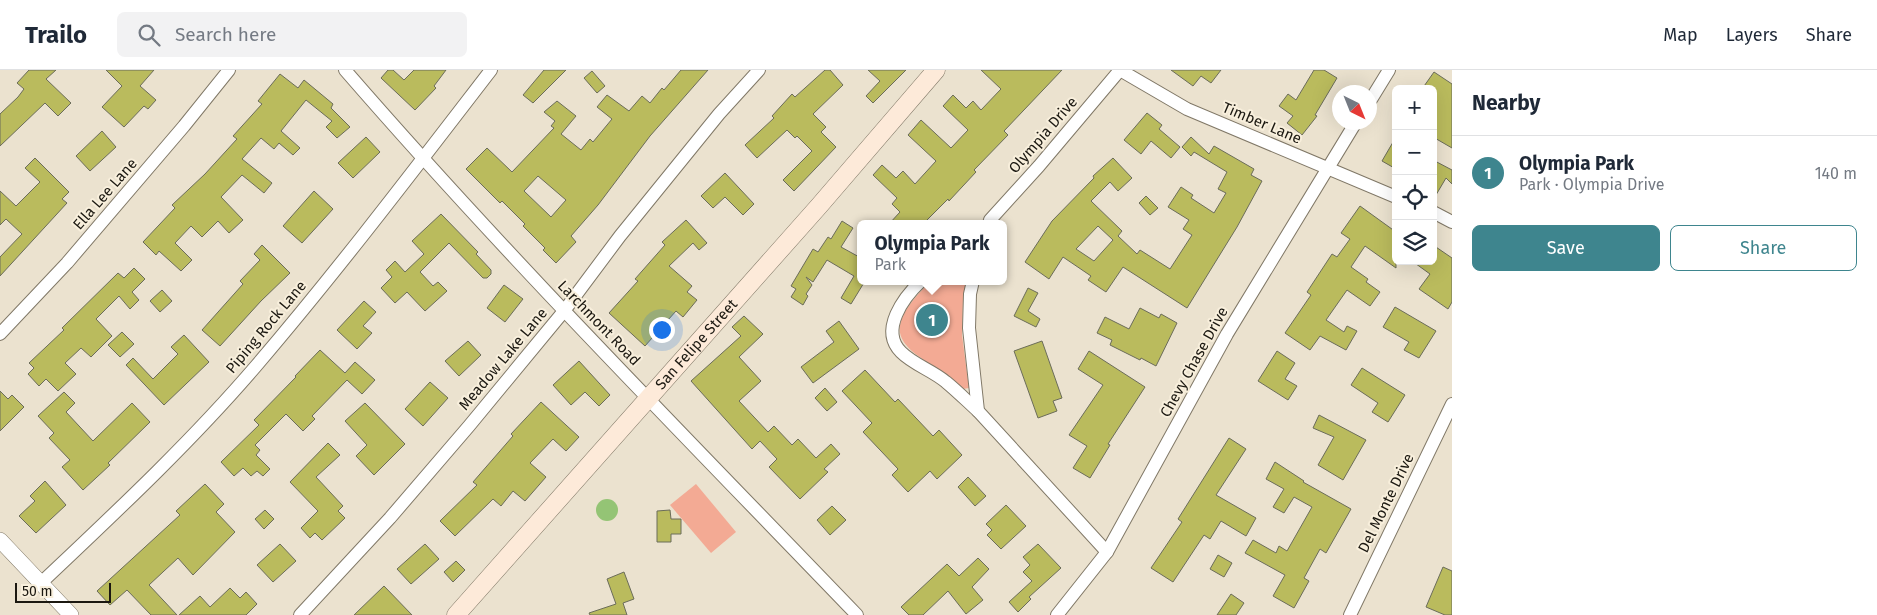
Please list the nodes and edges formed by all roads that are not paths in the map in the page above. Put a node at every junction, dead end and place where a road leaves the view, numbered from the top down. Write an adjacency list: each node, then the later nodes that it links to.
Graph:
1 (229, 70): 19 (street, Ella Lee Lane)
2 (345, 70): 10 (street, Larchmont Road)
3 (491, 70): 10 (street, Piping Rock Lane)
4 (759, 70): 18 (street, Meadow Lake Lane)
5 (936, 70): 20 (main road, San Felipe Street)
6 (1120, 70): 11 (street, Timber Lane); 14 (street, Olympia Drive)
7 (1389, 70): 8 (street)
8 (1377, 90)
9 (1351, 130): 11 (street, Chevy Chase Drive)
10 (422, 159): 18 (street, Larchmont Road); 25 (street, Piping Rock Lane)
11 (1328, 169): 12 (street, Timber Lane); 24 (street, Chevy Chase Drive)
12 (1392, 194)
13 (1437, 214): 15 (street)
14 (990, 220)
15 (1452, 222)
16 (917, 285): 22 (street)
17 (972, 285): 22 (street)
18 (564, 311): 20 (street, Larchmont Road); 27 (street, Meadow Lake Lane)
19 (0, 334)
20 (648, 397): 28 (main road, San Felipe Street); 29 (street, Larchmont Road)
21 (1452, 404): 31 (street, Del Monte Drive)
22 (978, 411): 24 (street)
23 (0, 540): 25 (street)
24 (1107, 552): 30 (street, Chevy Chase Drive)
25 (41, 583): 26 (street)
26 (71, 615)
27 (300, 615)
28 (456, 615)
29 (856, 615)
30 (1057, 615)
31 (1350, 615)

